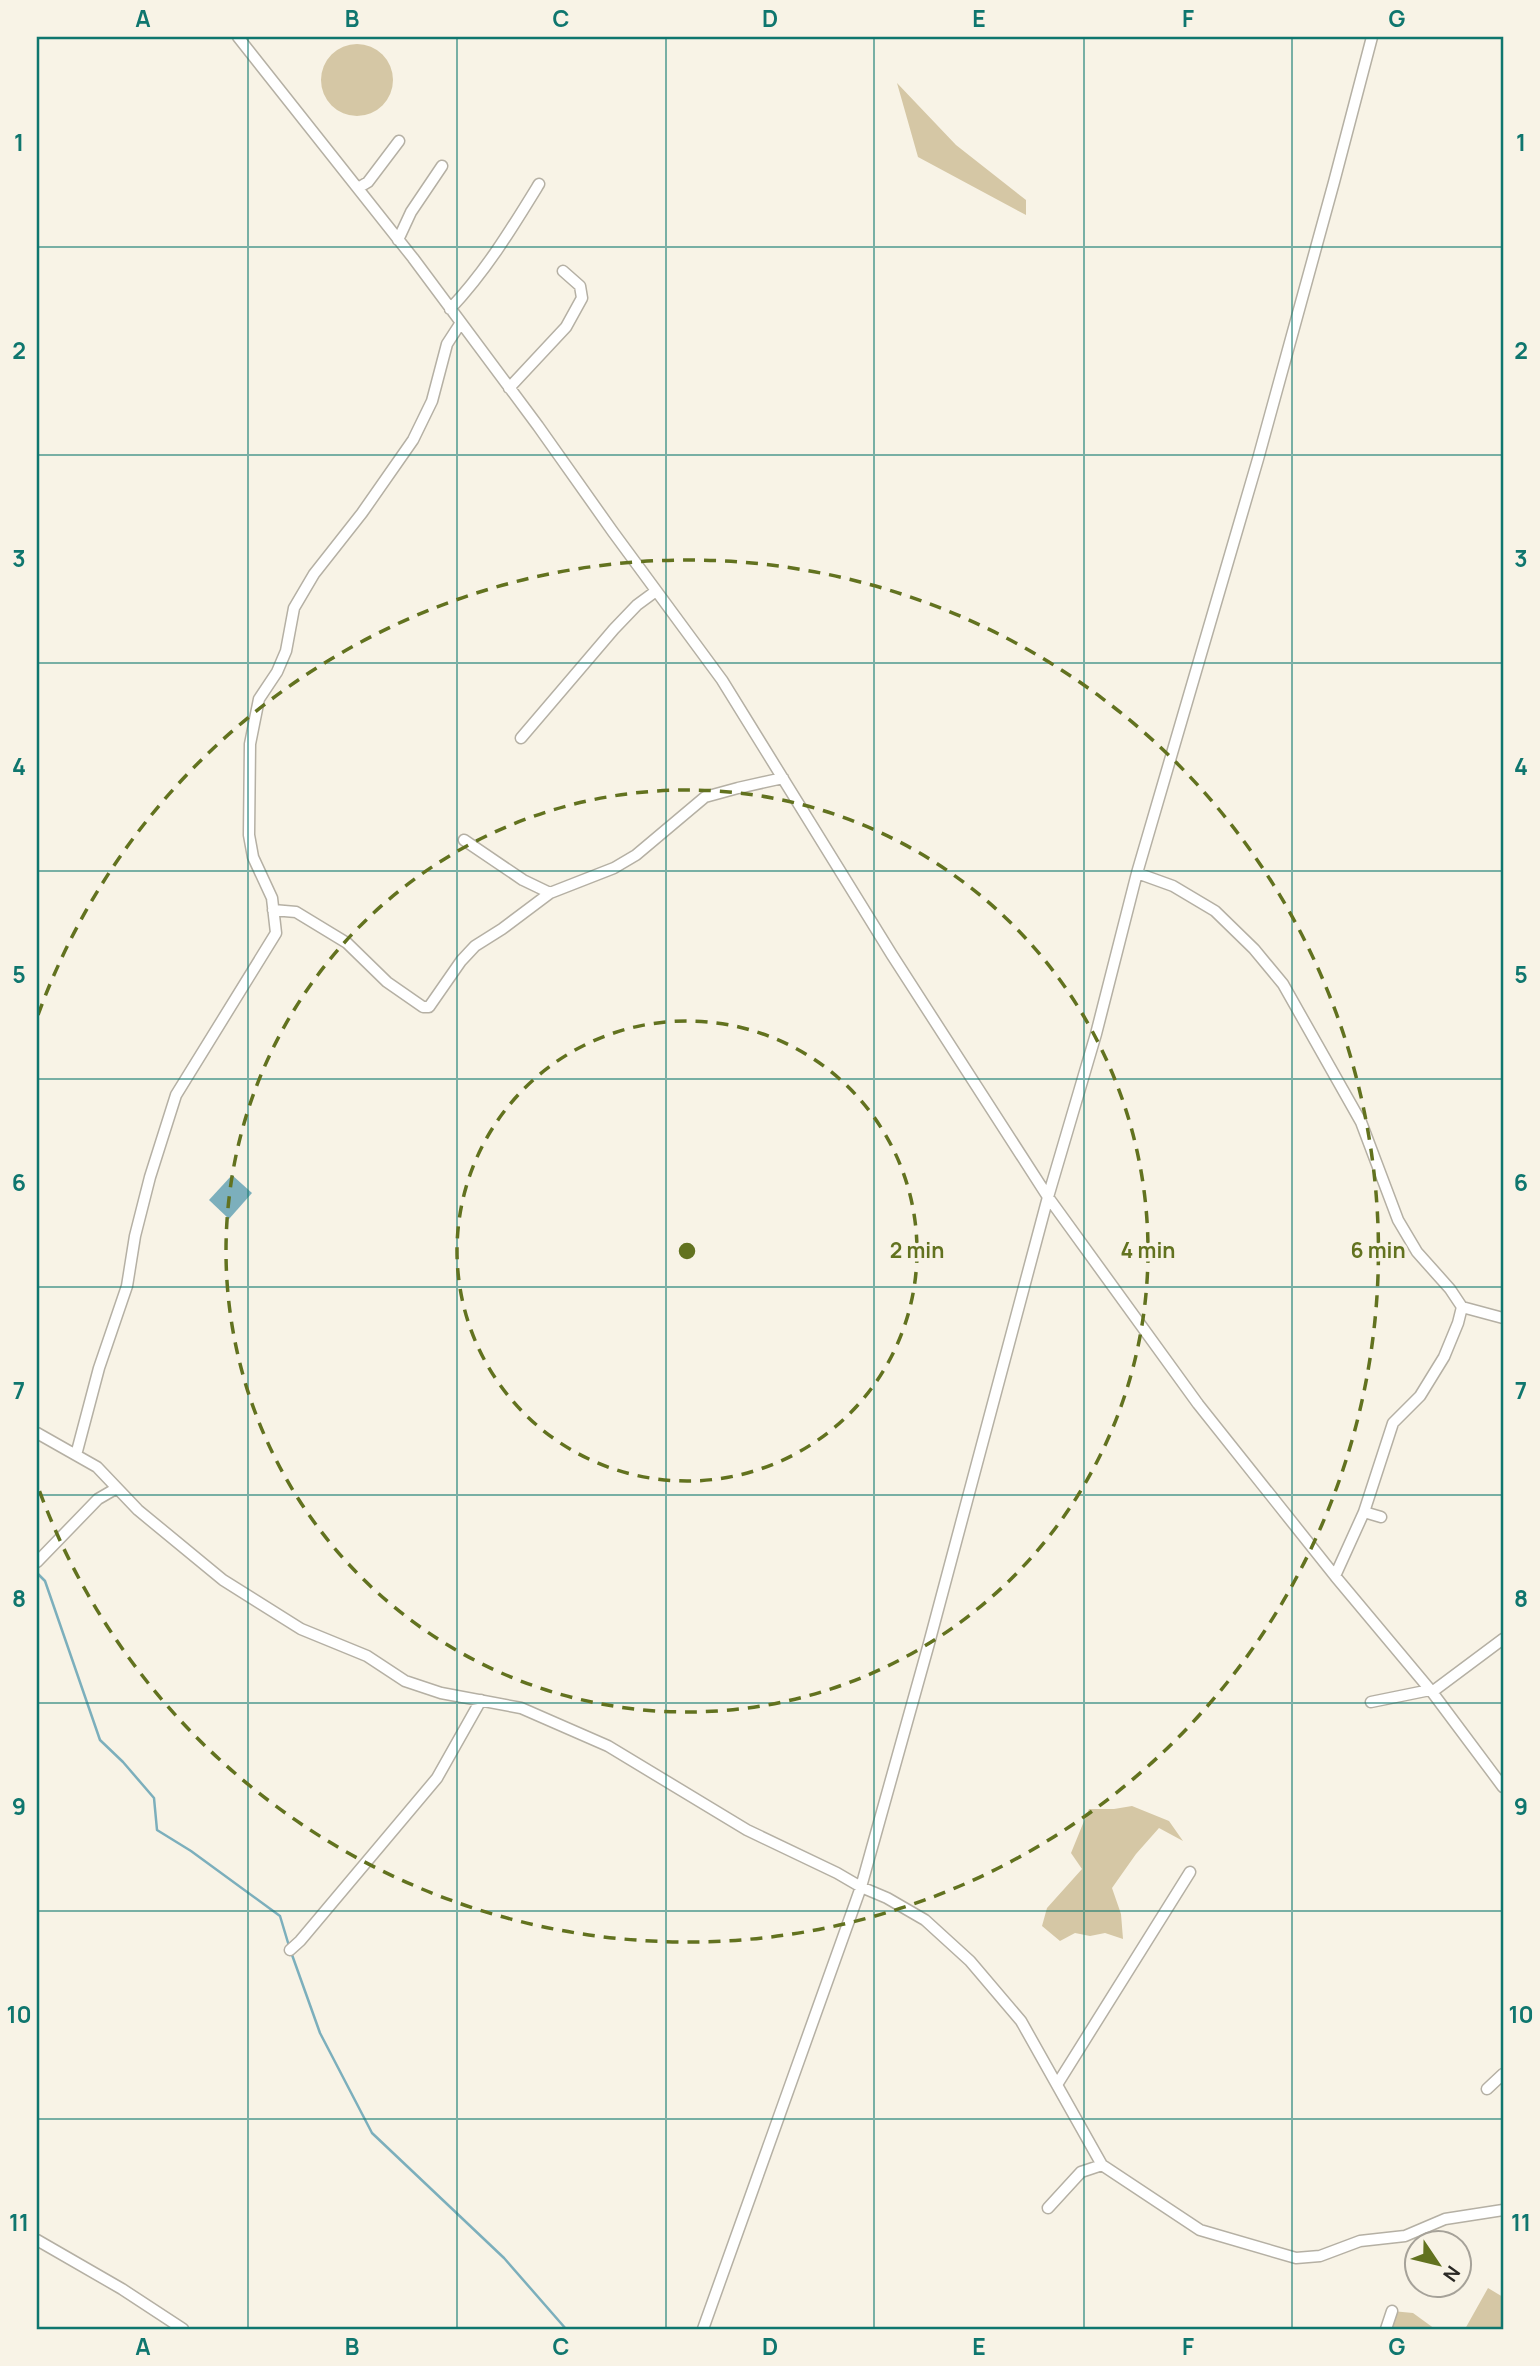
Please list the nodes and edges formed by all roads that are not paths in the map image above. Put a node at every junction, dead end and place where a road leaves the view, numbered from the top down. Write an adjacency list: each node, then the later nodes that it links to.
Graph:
1 (238, 37): 6 (street)
2 (1372, 37): 16 (street)
3 (399, 141): 6 (street)
4 (442, 166): 7 (street)
5 (539, 184): 9 (street)
6 (358, 188): 7 (street)
7 (398, 240): 9 (street)
8 (564, 271): 11 (street)
9 (450, 309): 10 (street)
10 (460, 324): 11 (street); 18 (street)
11 (509, 388): 12 (street)
12 (656, 591): 13 (street); 14 (street)
13 (521, 738)
14 (783, 778): 17 (street); 19 (street)
15 (464, 840): 17 (street)
16 (1137, 873): 19 (street); 20 (street)
17 (550, 893): 18 (street)
18 (274, 911): 23 (street)
19 (1048, 1197): 28 (street); 35 (street)
20 (1461, 1307): 21 (street); 25 (street)
21 (1503, 1318)
22 (37, 1433): 23 (street)
23 (76, 1455): 24 (street)
24 (117, 1488): 27 (street); 31 (street)
25 (1364, 1512): 26 (street); 28 (street)
26 (1381, 1517)
27 (37, 1562)
28 (1335, 1576): 30 (street)
29 (1503, 1639): 30 (street)
30 (1431, 1691): 32 (street); 33 (street)
31 (481, 1700): 35 (street); 36 (street)
32 (1371, 1702)
33 (1503, 1787)
34 (1190, 1872): 38 (street)
35 (861, 1887): 38 (street); 46 (street)
36 (290, 1950)
37 (1503, 2074): 39 (street)
38 (1058, 2083): 40 (street)
39 (1487, 2089)
40 (1102, 2165): 41 (street); 42 (street)
41 (1048, 2208)
42 (1503, 2210)
43 (37, 2239): 45 (street)
44 (1392, 2311): 47 (street)
45 (183, 2329)
46 (703, 2329)
47 (1386, 2329)

